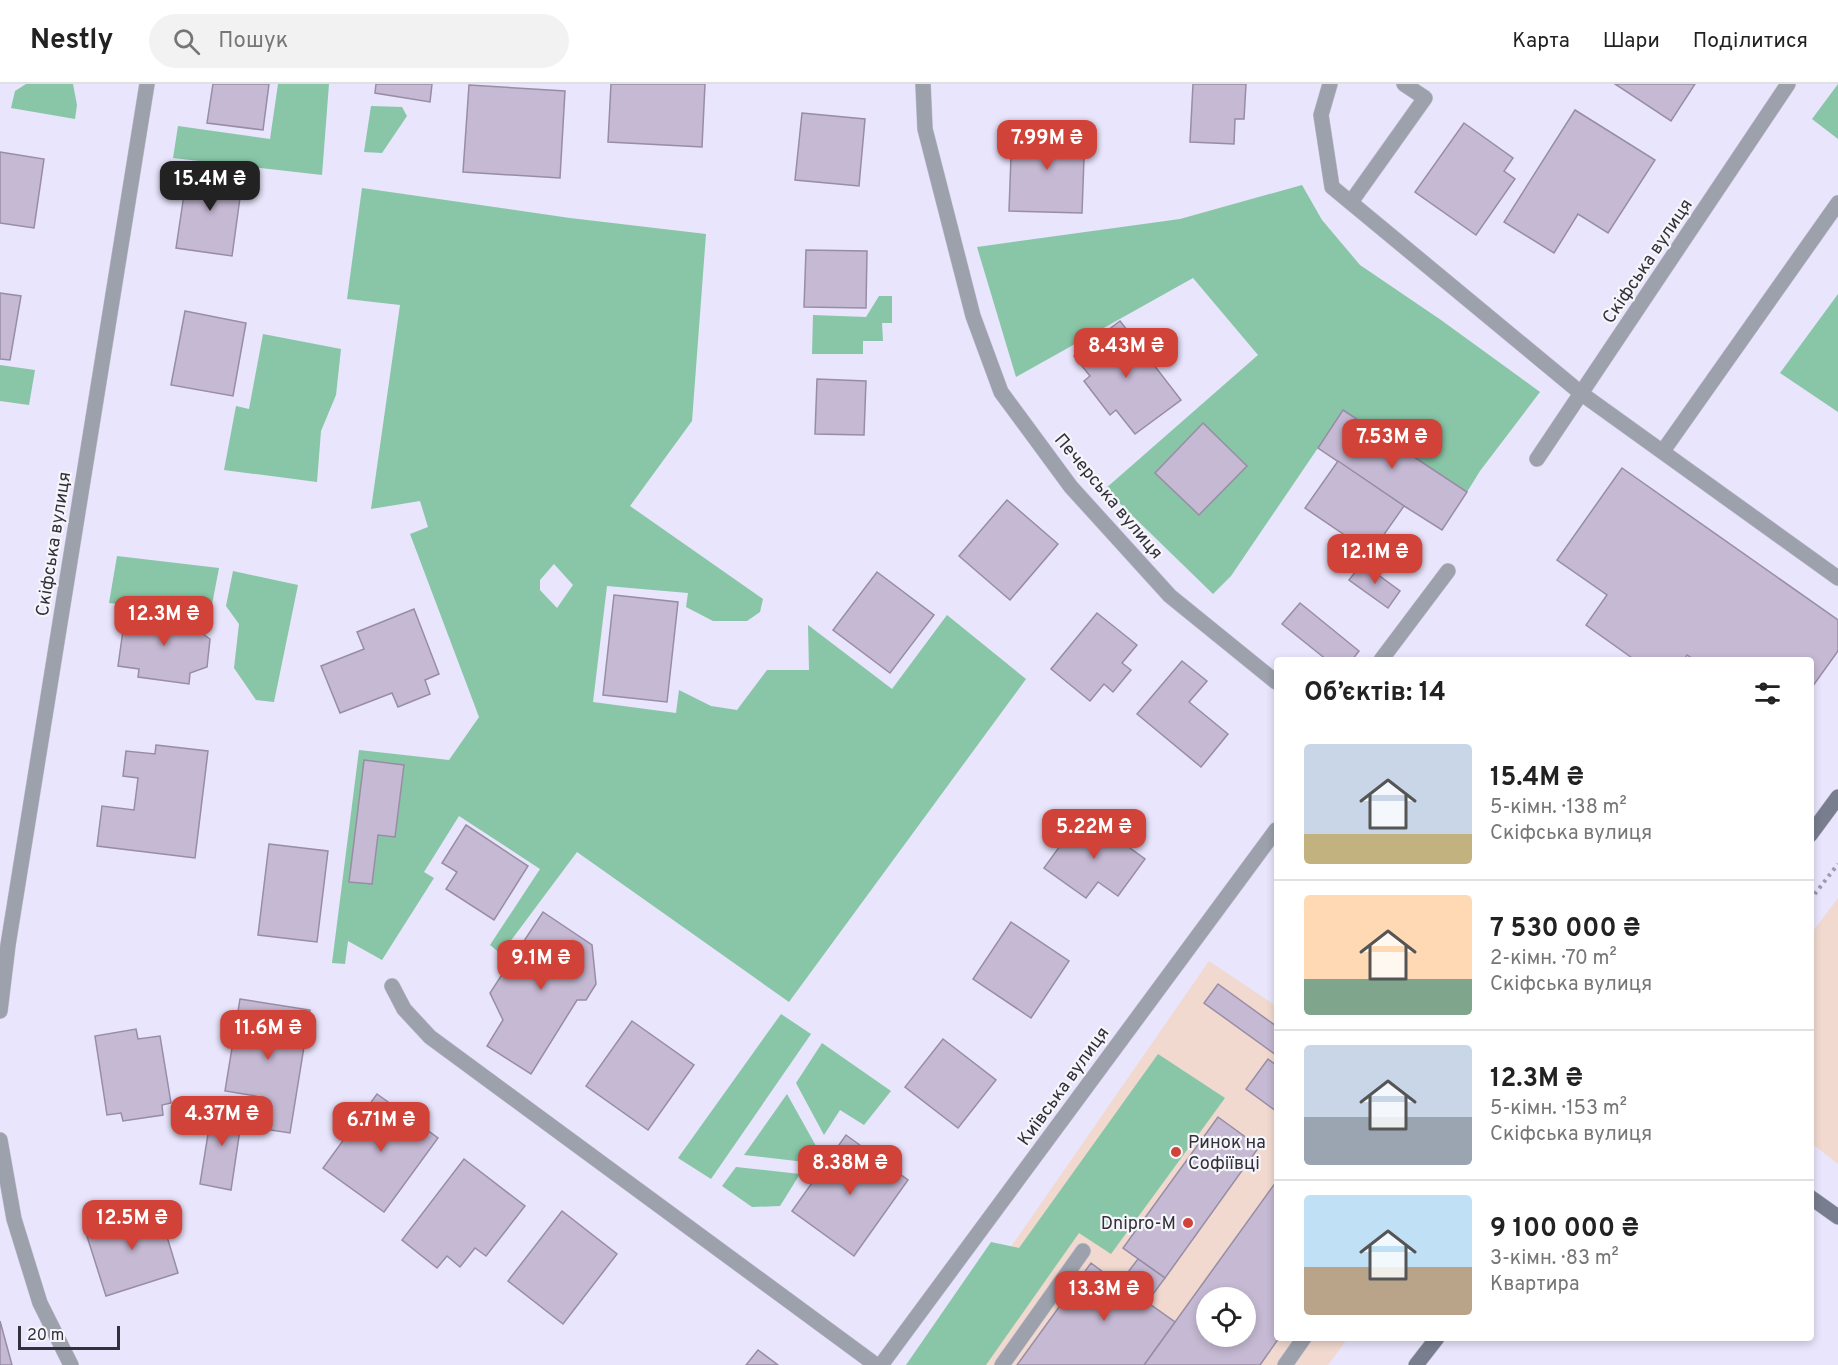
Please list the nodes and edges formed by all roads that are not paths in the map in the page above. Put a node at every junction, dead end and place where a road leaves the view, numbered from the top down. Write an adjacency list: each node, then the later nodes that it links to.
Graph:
1 (147, 84): 19 (street, Скіфська вулиця)
2 (923, 84): 14 (street, Печерська вулиця)
3 (1330, 84): 6 (street)
4 (1404, 84): 6 (street)
5 (1788, 84): 8 (street, Скіфська вулиця)
6 (1351, 202): 8 (street)
7 (1838, 203): 9 (street)
8 (1582, 394): 9 (street); 10 (street, Скіфська вулиця)
9 (1663, 452): 12 (street)
10 (1537, 459)
11 (1448, 571): 13 (street)
12 (1838, 578)
13 (1383, 657)
14 (1274, 680)
15 (1838, 797): 16 (main road)
16 (1814, 830)
17 (1274, 833): 28 (street, Київська вулиця)
18 (392, 986): 27 (street)
19 (0, 1011)
20 (0, 1140): 26 (street)
21 (1814, 1200): 22 (main road)
22 (1838, 1217)
23 (1083, 1251): 29 (street)
24 (1303, 1341): 30 (street)
25 (1435, 1341): 31 (main road)
26 (71, 1365)
27 (876, 1365)
28 (881, 1365)
29 (1002, 1365)
30 (1285, 1365)
31 (1416, 1365)

